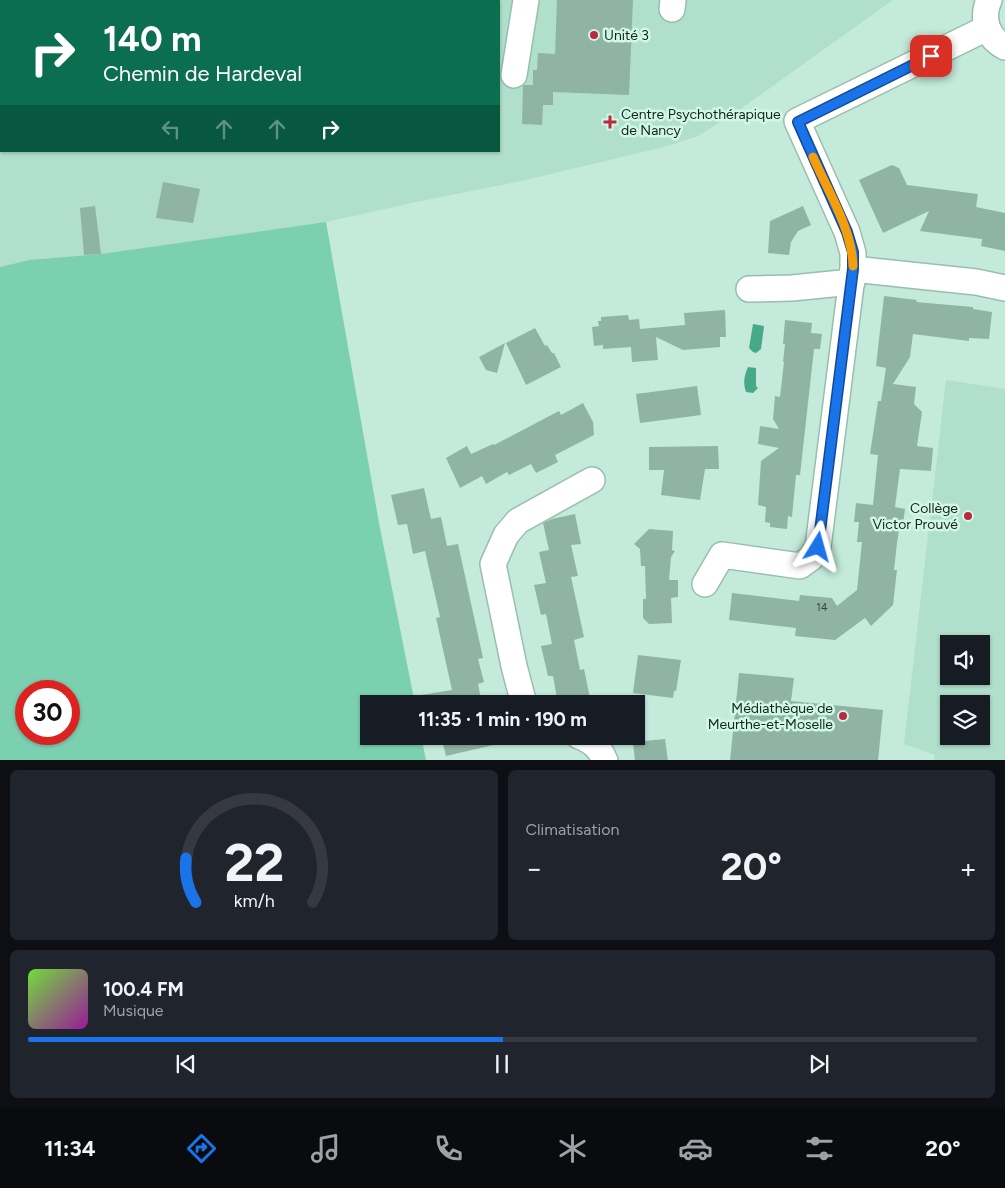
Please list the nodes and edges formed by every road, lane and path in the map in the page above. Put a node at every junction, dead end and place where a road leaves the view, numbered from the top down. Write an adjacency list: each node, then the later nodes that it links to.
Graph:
1 (526, 0): 5 (street)
2 (989, 0): 3 (street)
3 (987, 28): 4 (street); 6 (street)
4 (1005, 47)
5 (514, 75)
6 (853, 275): 7 (street); 8 (street); 10 (street)
7 (1005, 288)
8 (749, 289)
9 (592, 480): 11 (street)
10 (705, 584)
11 (522, 695)
12 (594, 745): 13 (street)
13 (605, 760)

